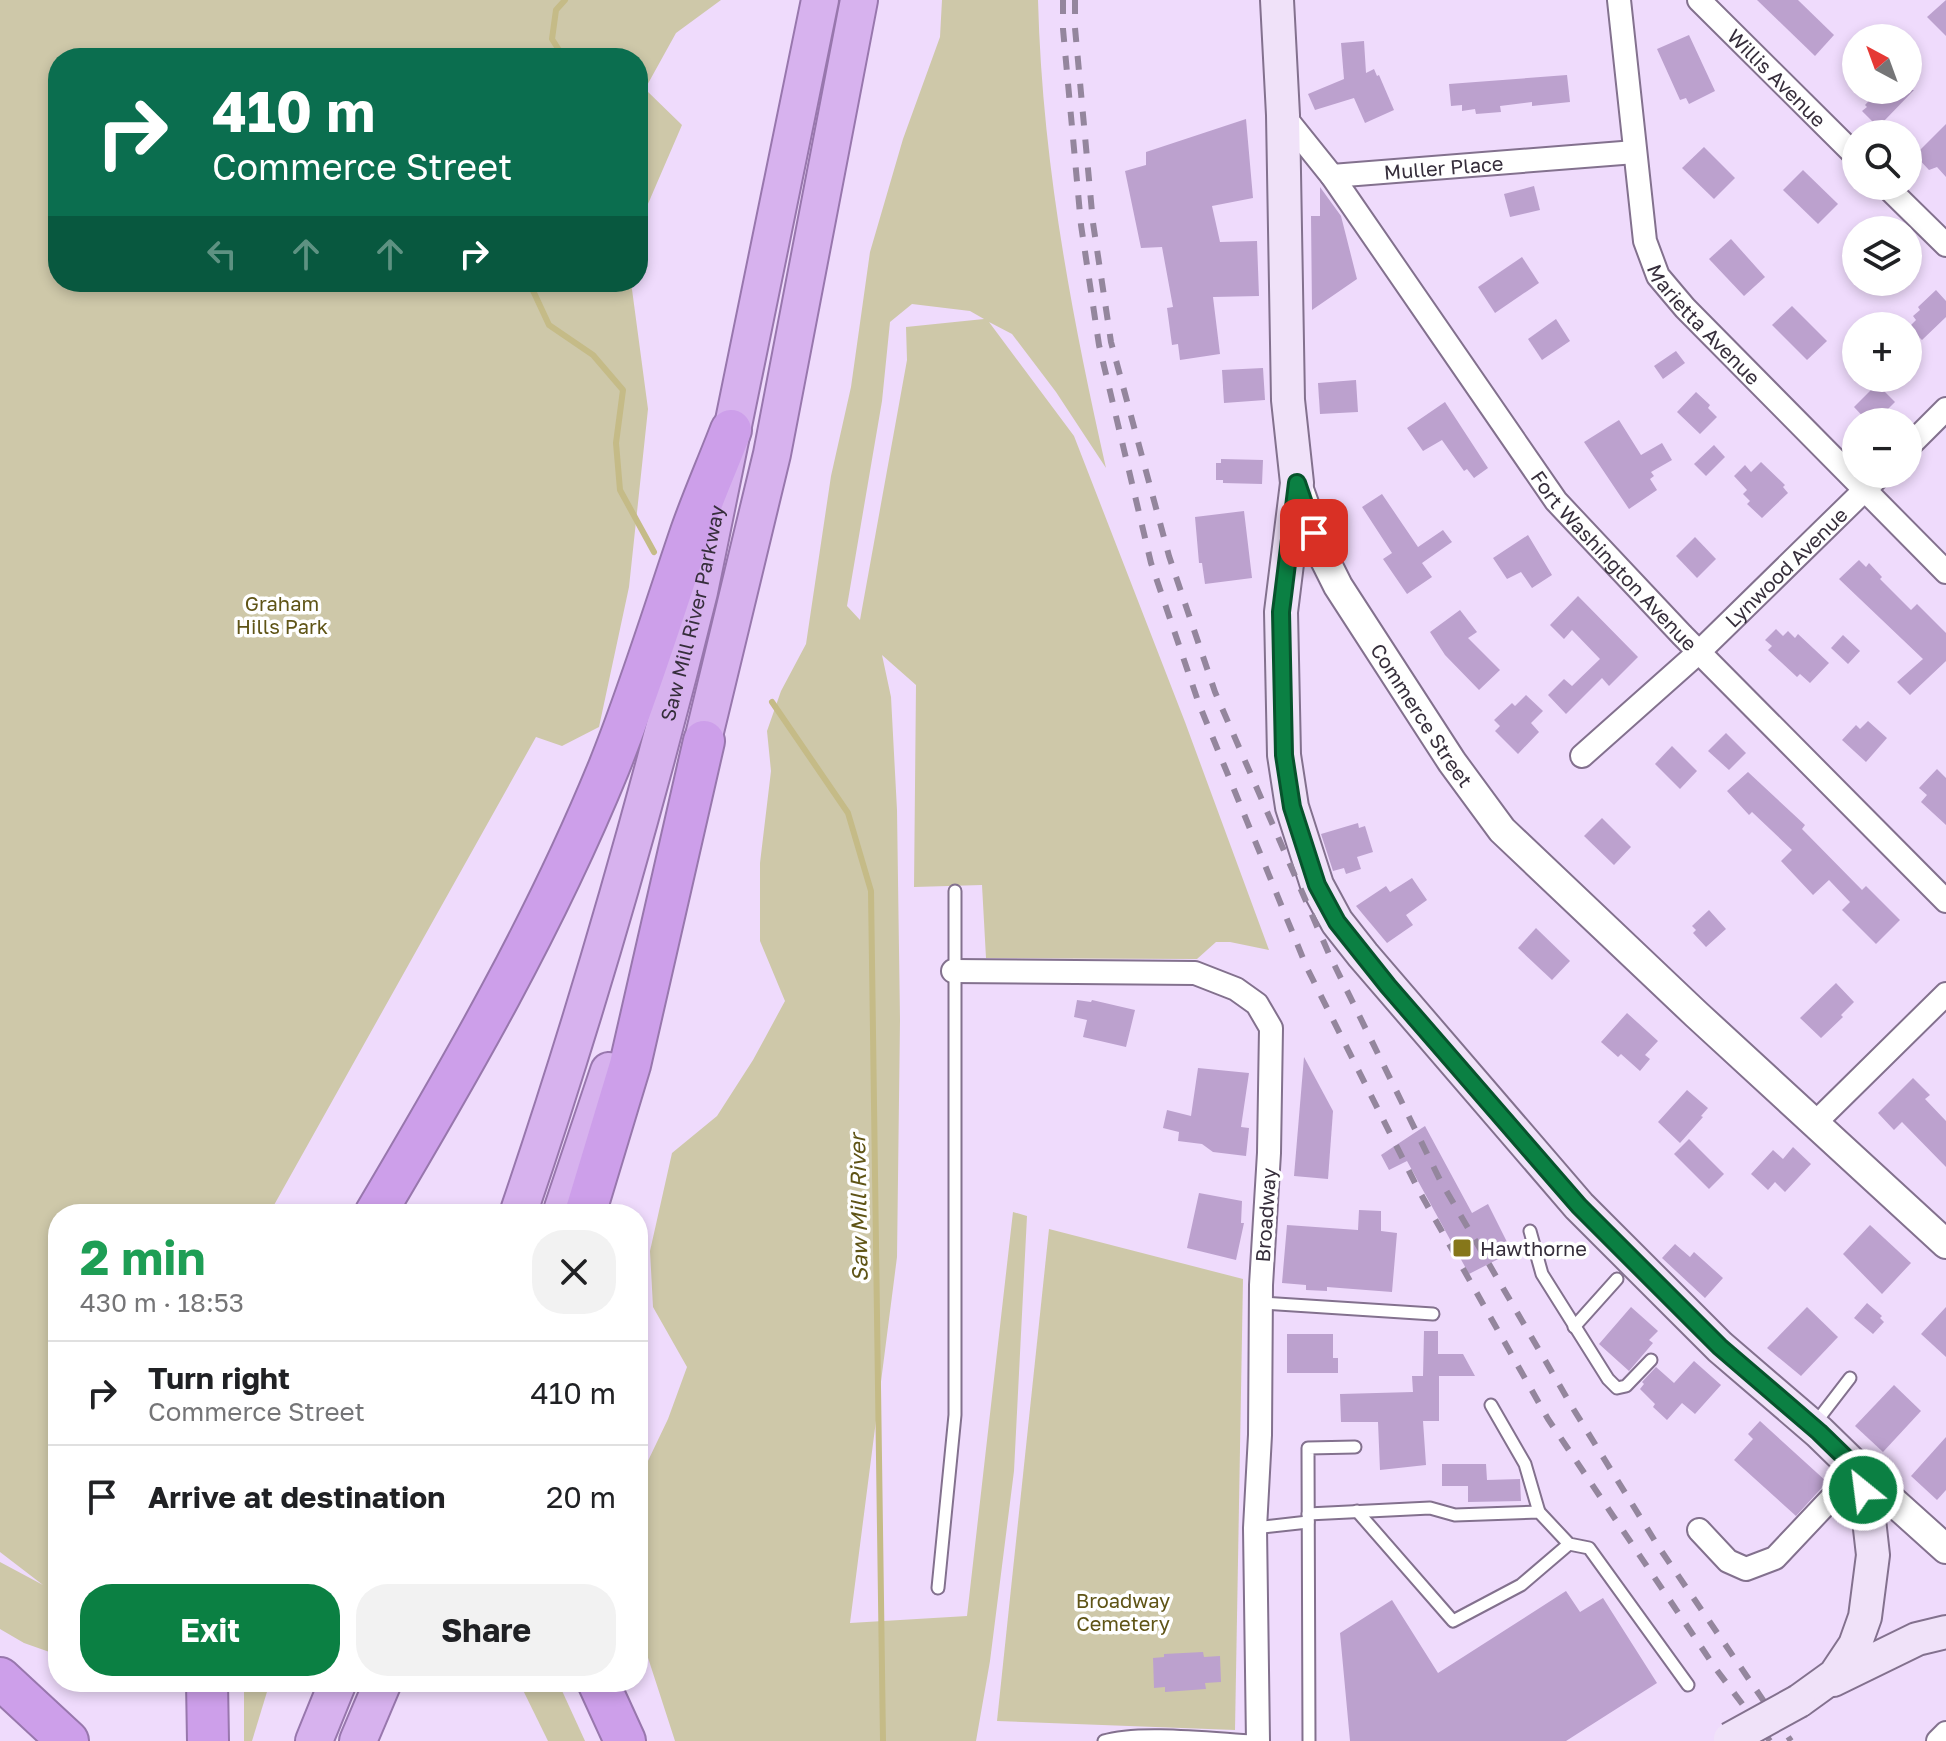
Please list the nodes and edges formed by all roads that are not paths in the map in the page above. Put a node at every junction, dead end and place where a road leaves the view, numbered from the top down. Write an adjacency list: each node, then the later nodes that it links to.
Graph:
1 (820, 0): 13 (highway, Saw Mill River Parkway)
2 (859, 0): 21 (highway, Saw Mill River Parkway)
3 (1277, 0): 6 (main road, Commerce Street)
4 (1619, 0): 8 (street, Marietta Avenue)
5 (1699, 0): 7 (street, Willis Avenue)
6 (1283, 115): 9 (street); 16 (main road, Commerce Street)
7 (1842, 142)
8 (1635, 152): 9 (street, Muller Place); 15 (street, Marietta Avenue)
9 (1332, 176): 20 (street, Fort Washington Avenue)
10 (1900, 200): 11 (street)
11 (1946, 245)
12 (1946, 409): 14 (street)
13 (731, 430): 28 (highway); 29 (highway, Saw Mill River Parkway)
14 (1922, 433)
15 (1842, 453)
16 (1297, 483): 27 (street, Commerce Street); 41 (main road)
17 (1867, 488): 20 (street, Lynwood Avenue)
18 (1878, 488): 19 (street, Marietta Avenue)
19 (1946, 572)
20 (1699, 652): 22 (street, Lynwood Avenue); 24 (street, Fort Washington Avenue)
21 (704, 741): 30 (highway, Saw Mill River Parkway); 31 (highway)
22 (1582, 756)
23 (955, 891): 25 (lane)
24 (1946, 901)
25 (953, 971): 35 (street, Broadway); 51 (lane)
26 (1946, 994): 27 (street)
27 (1815, 1123): 33 (street, Commerce Street)
28 (381, 1204)
29 (521, 1204)
30 (564, 1204)
31 (588, 1204)
32 (1530, 1231): 37 (lane)
33 (1946, 1244)
34 (1617, 1279): 37 (lane)
35 (1261, 1303): 36 (lane); 47 (street, Broadway)
36 (1433, 1314)
37 (1574, 1327): 38 (lane)
38 (1651, 1360)
39 (1850, 1378): 41 (lane)
40 (1491, 1405): 45 (lane)
41 (1812, 1426): 43 (main road)
42 (1355, 1447): 46 (lane)
43 (1858, 1470): 48 (street); 50 (street); 59 (main road)
44 (1357, 1511): 45 (lane); 46 (lane); 49 (lane)
45 (1539, 1512): 49 (lane)
46 (1308, 1518): 47 (lane); 69 (lane)
47 (1255, 1528): 68 (street, Broadway)
48 (1699, 1530)
49 (1569, 1544): 54 (lane)
50 (1946, 1549)
51 (938, 1588)
52 (1946, 1632): 59 (main road)
53 (0, 1678): 62 (highway)
54 (1688, 1685)
55 (207, 1692): 63 (highway)
56 (334, 1692): 64 (highway)
57 (379, 1692): 65 (highway)
58 (603, 1692): 66 (highway)
59 (1808, 1695): 61 (main road, bridge)
60 (1946, 1733): 70 (street)
61 (1728, 1740)
62 (68, 1741)
63 (208, 1741)
64 (314, 1741)
65 (358, 1741)
66 (625, 1741)
67 (1104, 1741): 68 (lane)
68 (1256, 1741)
69 (1309, 1741)
70 (1938, 1741)

